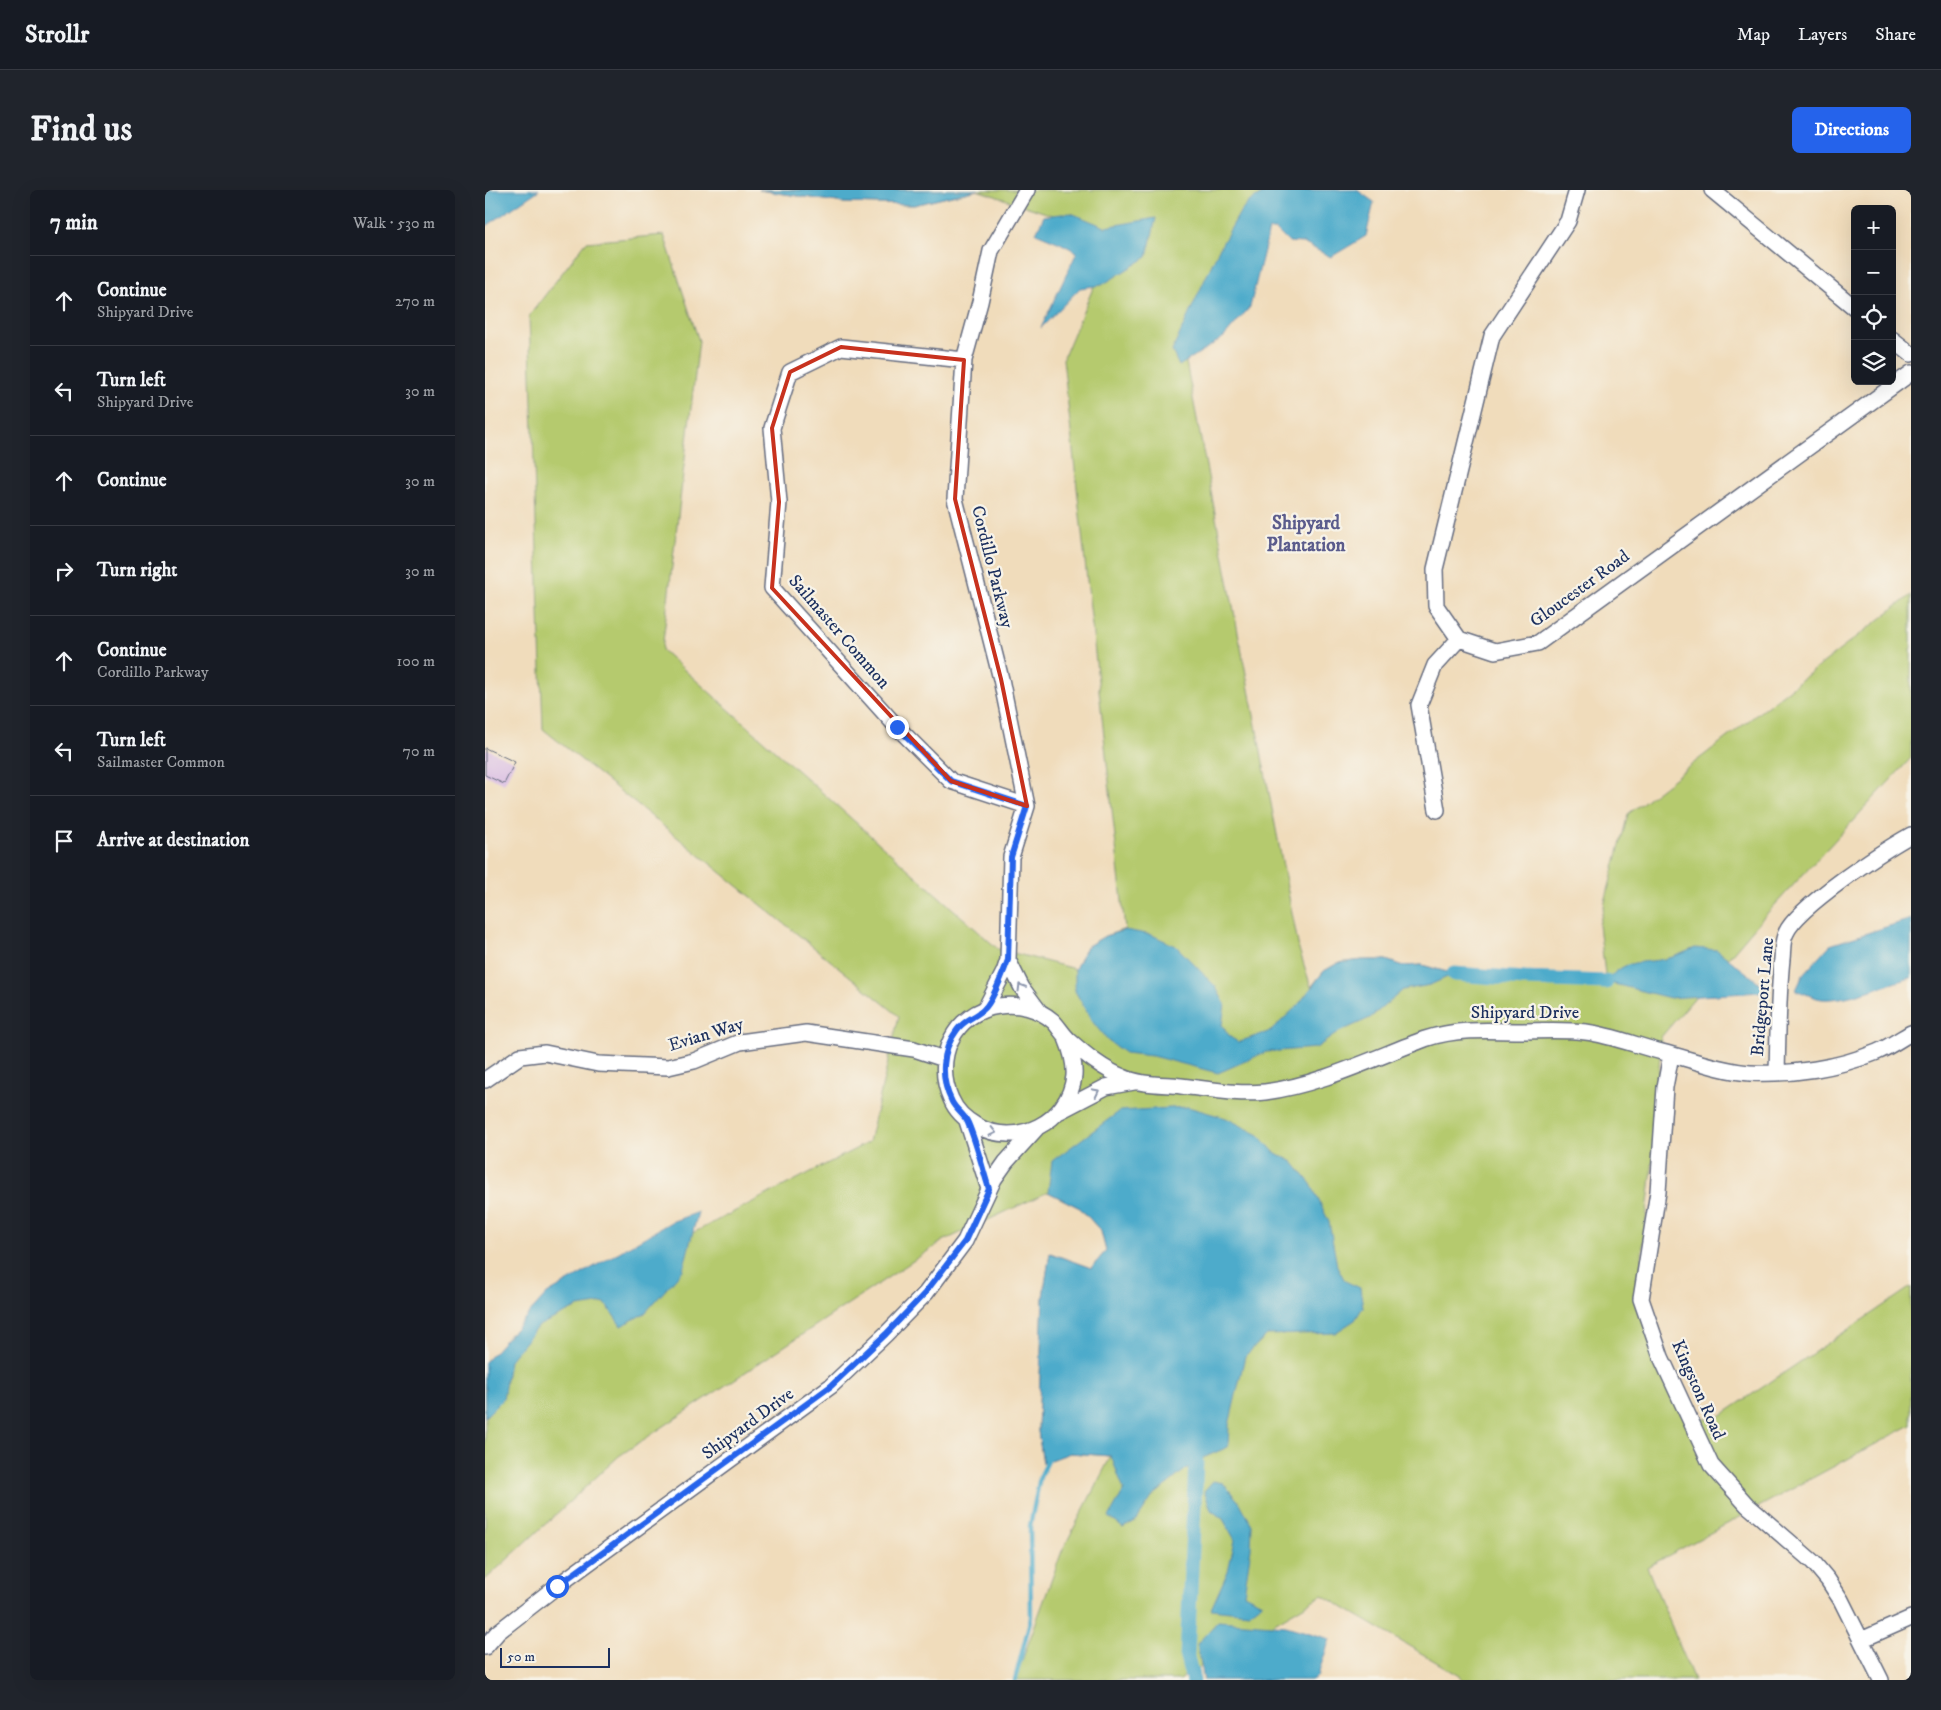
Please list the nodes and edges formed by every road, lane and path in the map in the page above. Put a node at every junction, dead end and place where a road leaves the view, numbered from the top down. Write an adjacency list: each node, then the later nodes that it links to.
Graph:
1 (1027, 190): 7 (street, Cordillo Parkway)
2 (1577, 190): 9 (street)
3 (1713, 190): 4 (street)
4 (1851, 305)
5 (1893, 340): 6 (street)
6 (1911, 354)
7 (964, 360): 10 (street, Cordillo Parkway); 10 (street, Sailmaster Common)
8 (1911, 373): 9 (street, Gloucester Road)
9 (1459, 639): 11 (street)
10 (1027, 806): 13 (street, Cordillo Parkway)
11 (1437, 810)
12 (1911, 836): 20 (street, Bridgeport Lane)
13 (1008, 960): 14 (street, Cordillo Parkway); 15 (street, Cordillo Parkway, one-way to 13)
14 (985, 1009): 15 (street); 19 (street)
15 (1039, 1011): 17 (street)
16 (1911, 1033): 20 (street, Shipyard Drive)
17 (1066, 1038): 22 (street, Shipyard Drive); 23 (street)
18 (1671, 1055): 20 (street, Shipyard Drive); 22 (street, Shipyard Drive); 28 (street, Kingston Road)
19 (944, 1059): 21 (street, Evian Way); 24 (street)
20 (1777, 1073)
21 (485, 1080)
22 (1135, 1081): 23 (street, Shipyard Drive, one-way to 22)
23 (1059, 1111): 25 (street)
24 (967, 1121): 25 (street, one-way to 25); 26 (street)
25 (1037, 1128): 26 (street, Shipyard Drive)
26 (989, 1189): 29 (street, Shipyard Drive)
27 (1911, 1618): 28 (street)
28 (1861, 1640): 30 (street, Kingston Road)
29 (485, 1648)
30 (1881, 1680)

